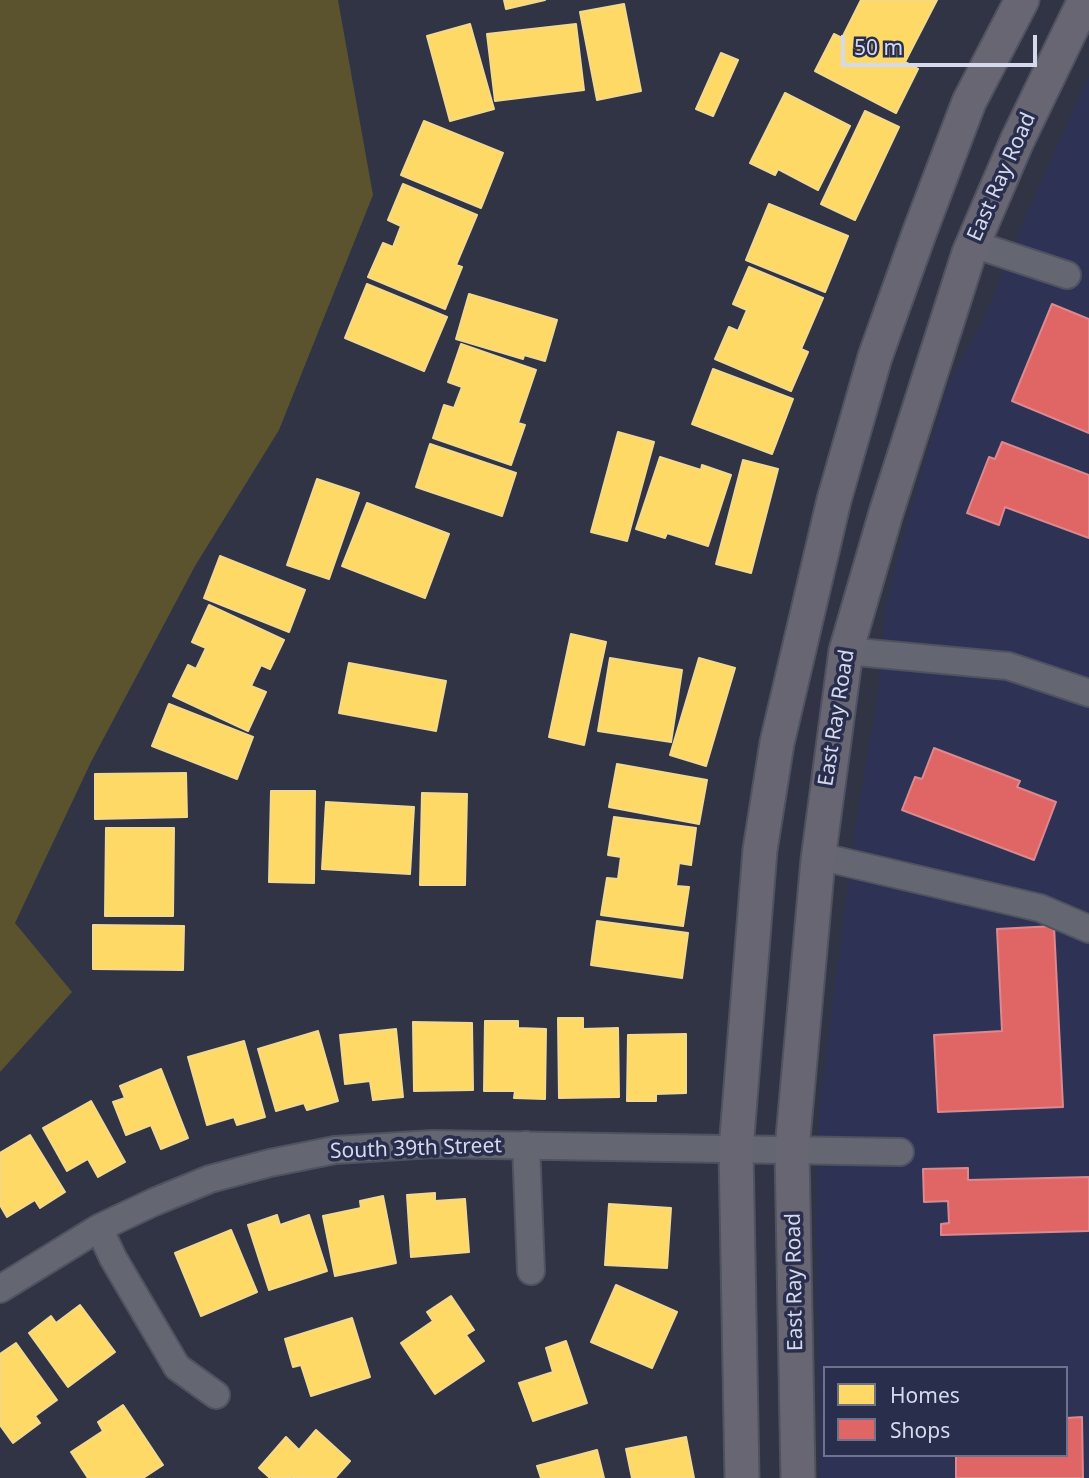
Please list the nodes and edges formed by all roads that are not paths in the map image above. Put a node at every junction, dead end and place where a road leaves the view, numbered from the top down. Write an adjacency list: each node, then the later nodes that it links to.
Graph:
1 (1022, 0): 10 (main road)
2 (1086, 0): 3 (main road, East Ray Road)
3 (973, 244): 4 (street); 5 (main road, East Ray Road)
4 (1067, 275)
5 (846, 651): 6 (street); 7 (main road, East Ray Road)
6 (1089, 693)
7 (818, 856): 8 (street); 11 (main road, East Ray Road)
8 (1089, 929)
9 (526, 1145): 10 (street, South 39th Street); 13 (street, South 39th Street); 14 (street, South 39th Street)
10 (736, 1149): 11 (street, South 39th Street); 17 (main road)
11 (792, 1149): 12 (street, South 39th Street); 18 (main road, East Ray Road)
12 (900, 1152)
13 (99, 1228): 15 (street, South 39th Street); 16 (street)
14 (531, 1271)
15 (0, 1289)
16 (216, 1395)
17 (743, 1478)
18 (798, 1478)

